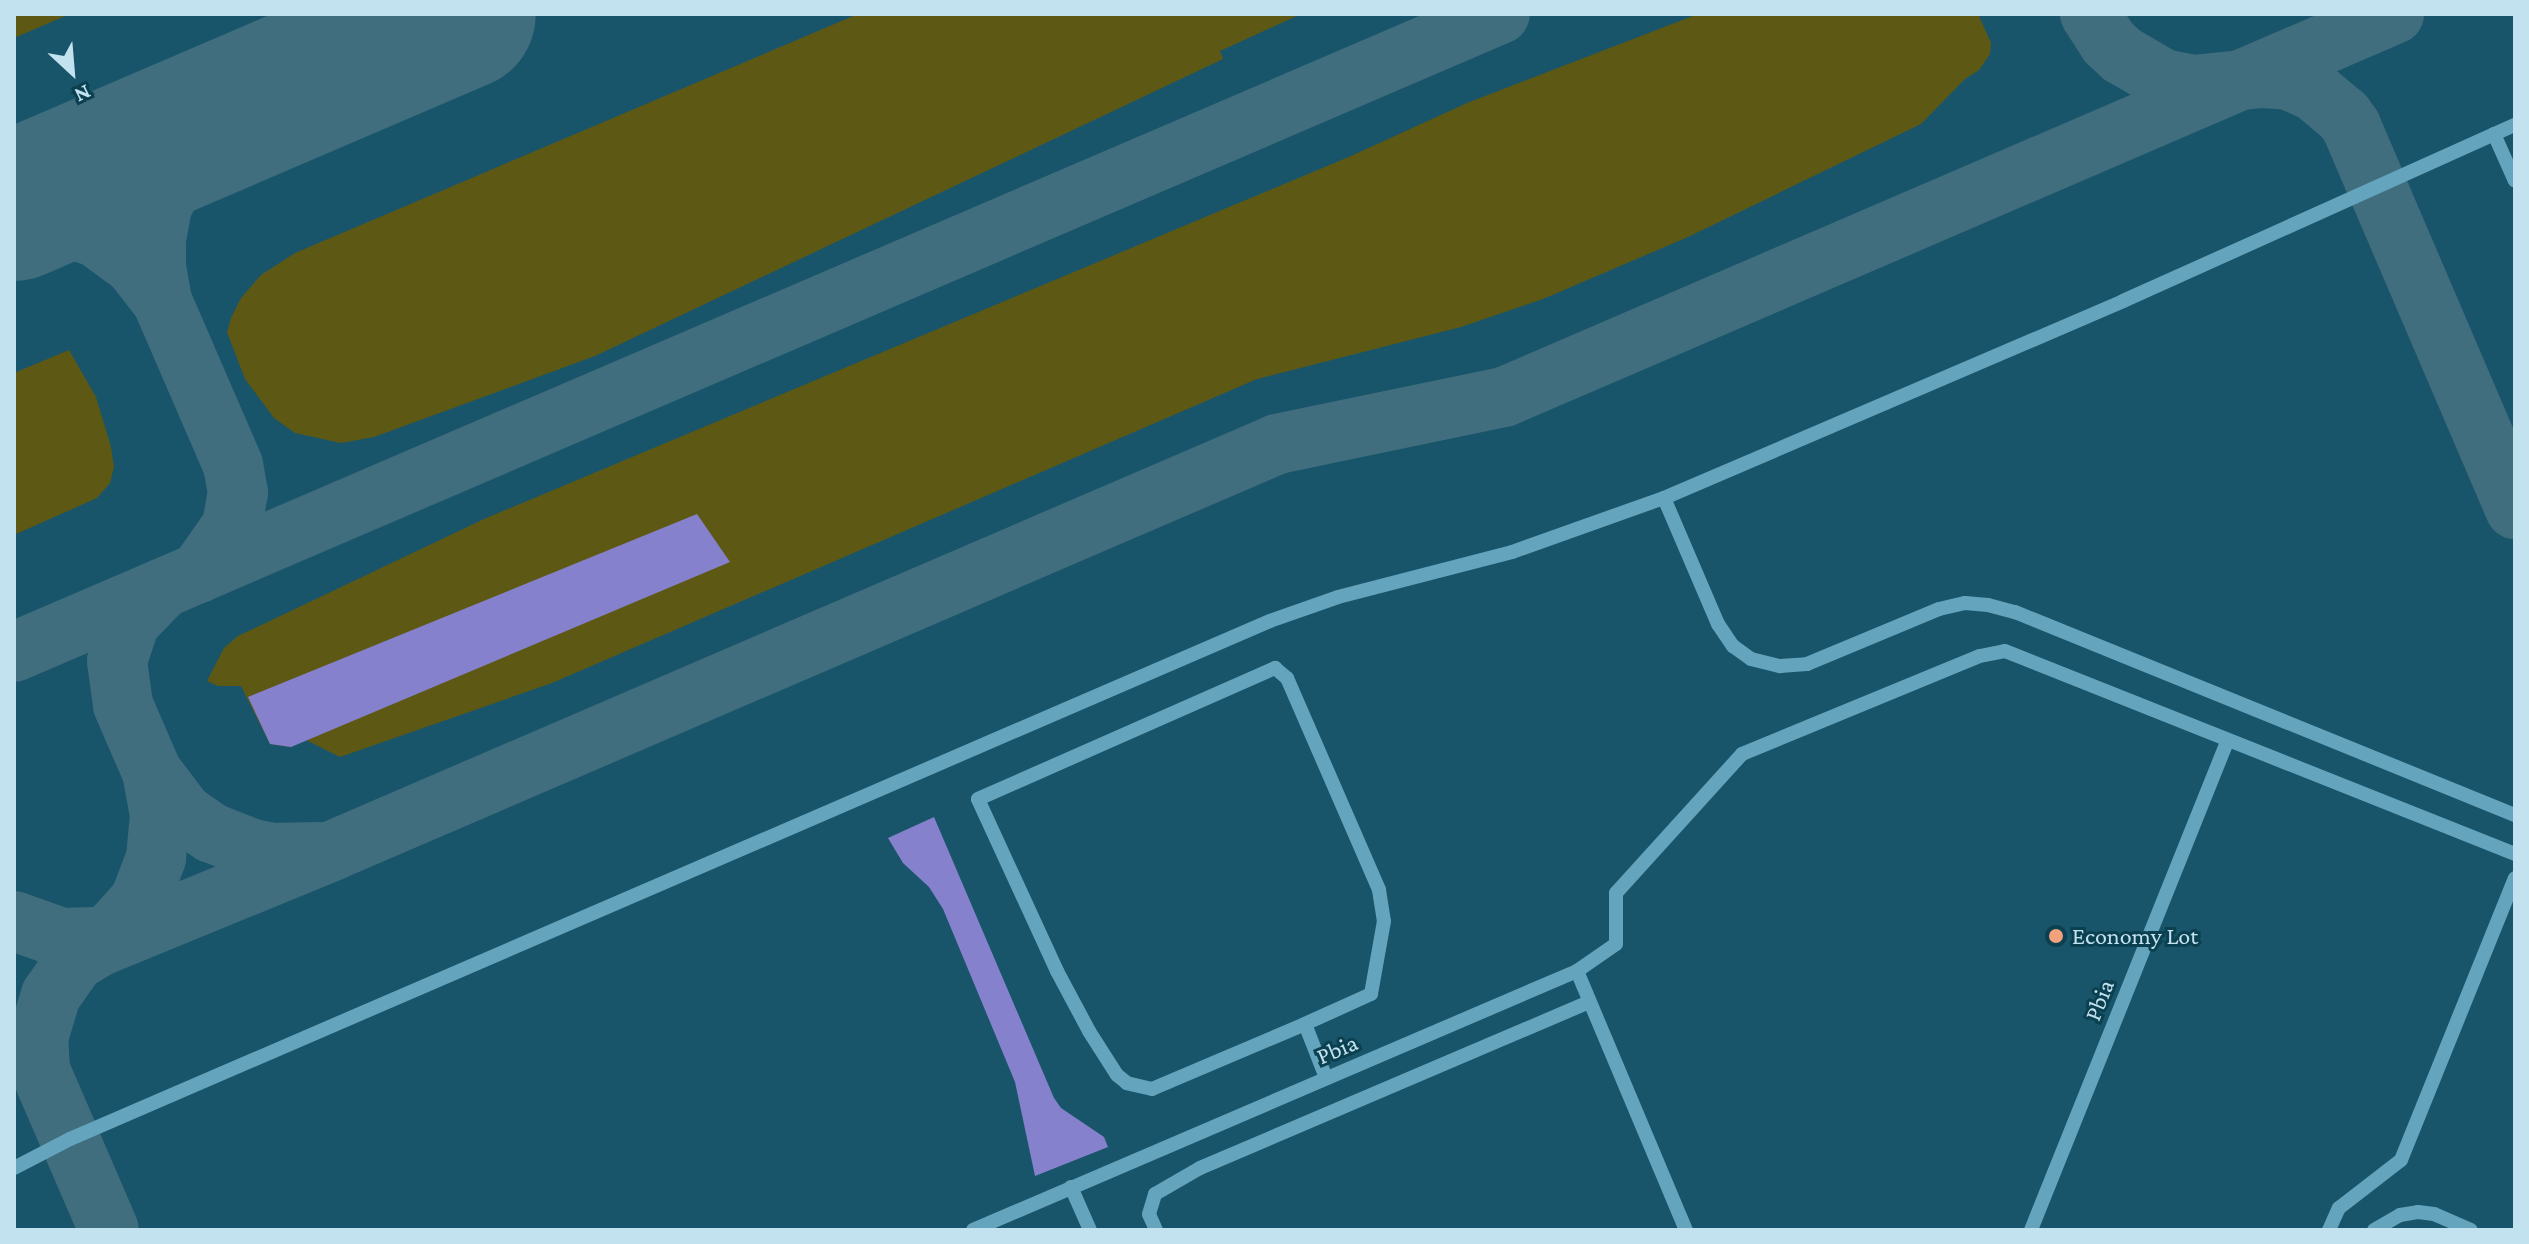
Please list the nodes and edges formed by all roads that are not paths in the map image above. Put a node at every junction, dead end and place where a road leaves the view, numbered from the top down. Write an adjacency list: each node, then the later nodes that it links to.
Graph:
1 (2515, 125): 2 (lane)
2 (2494, 134): 3 (lane); 4 (lane)
3 (2515, 181)
4 (1664, 498): 6 (lane); 13 (lane)
5 (2227, 742): 7 (lane); 9 (lane, Pbia); 19 (lane, Pbia)
6 (2515, 815)
7 (2515, 854)
8 (2515, 878): 20 (lane)
9 (1577, 971): 10 (lane); 12 (lane, Pbia)
10 (1589, 1002): 17 (lane); 18 (lane)
11 (1305, 1024): 11 (lane); 12 (lane)
12 (1326, 1078): 14 (lane, Pbia)
13 (14, 1168)
14 (1071, 1187): 15 (lane, Pbia); 16 (lane)
15 (973, 1230)
16 (1090, 1230)
17 (1156, 1230)
18 (1686, 1230)
19 (2031, 1230)
20 (2329, 1230)
21 (2374, 1230): 22 (lane)
22 (2471, 1230)

